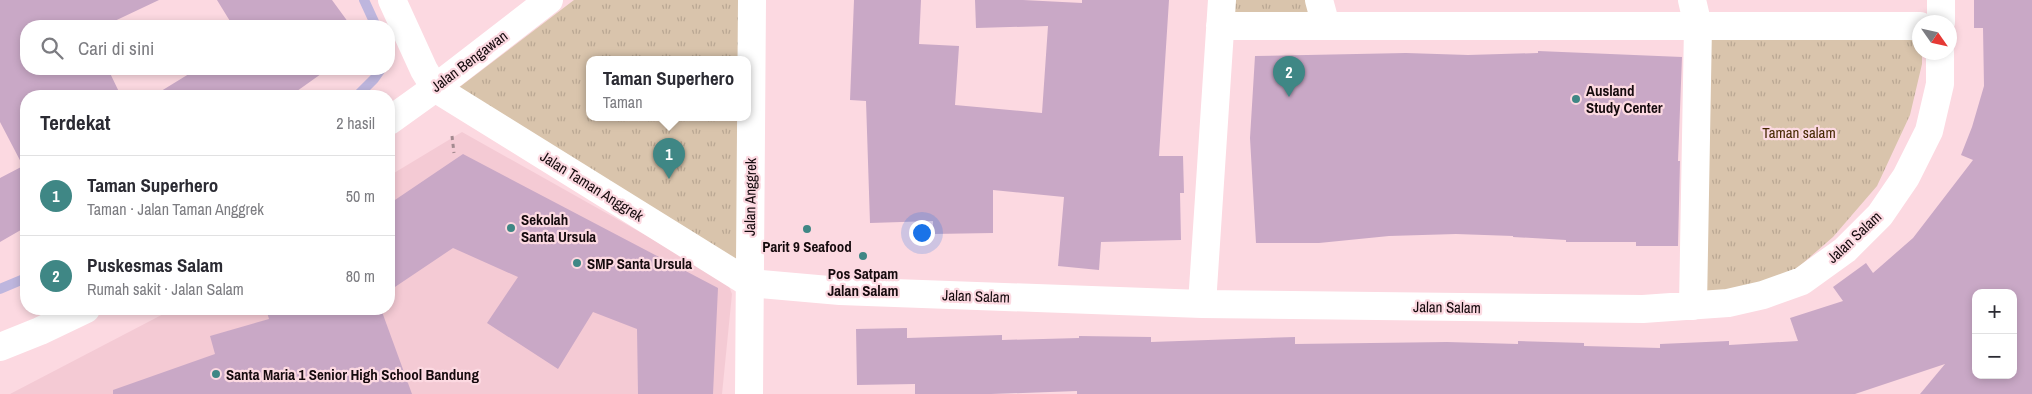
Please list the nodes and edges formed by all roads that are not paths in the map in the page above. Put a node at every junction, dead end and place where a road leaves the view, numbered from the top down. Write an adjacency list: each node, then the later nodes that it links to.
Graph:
1 (392, 0): 13 (street)
2 (549, 0): 13 (street, Jalan Bengawan)
3 (752, 0): 14 (street, Jalan Anggrek)
4 (1319, 0): 9 (street)
5 (1692, 0): 10 (street)
6 (1941, 0): 8 (street)
7 (1221, 13): 9 (street); 18 (street)
8 (1941, 15)
9 (1326, 26): 10 (street)
10 (1698, 26): 11 (street); 19 (street)
11 (1912, 26)
12 (1940, 60): 19 (street, Jalan Salam)
13 (435, 88): 15 (street, Jalan Bengawan); 17 (street, Jalan Taman Anggrek)
14 (751, 94)
15 (395, 117)
16 (751, 121): 17 (street, Jalan Anggrek)
17 (749, 283): 18 (street, Jalan Salam); 22 (street, Jalan Anggrek)
18 (1202, 304): 19 (street, Jalan Salam)
19 (1692, 306)
20 (74, 315): 21 (street)
21 (0, 347)
22 (749, 394)

